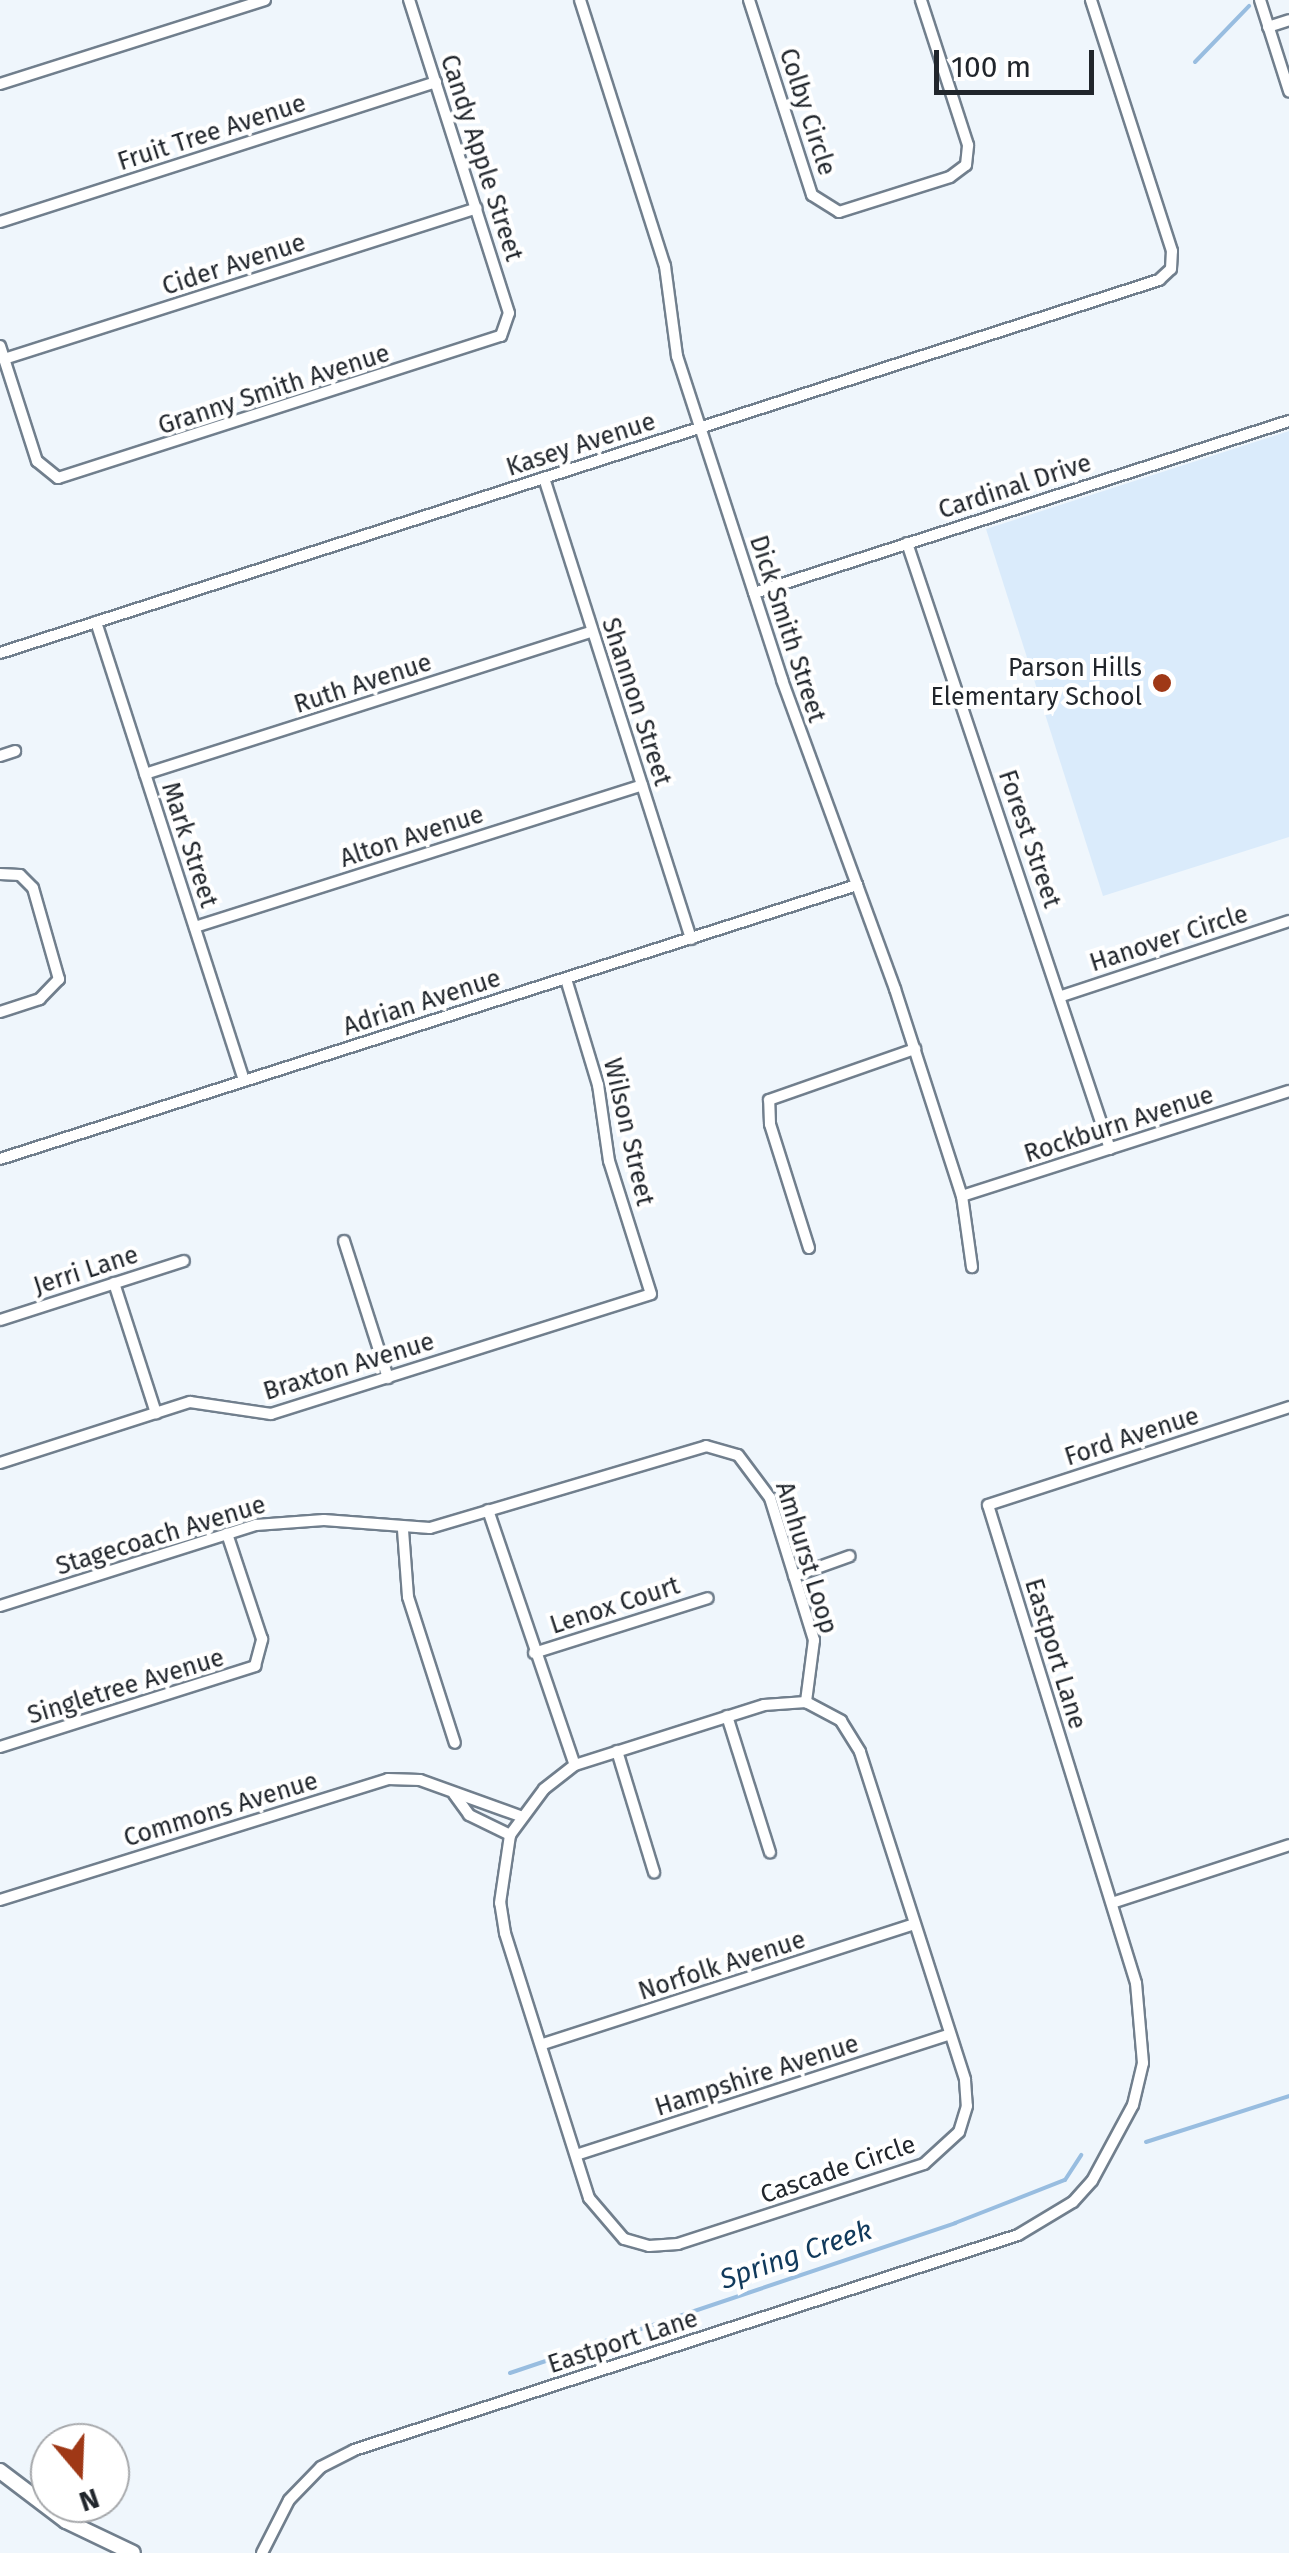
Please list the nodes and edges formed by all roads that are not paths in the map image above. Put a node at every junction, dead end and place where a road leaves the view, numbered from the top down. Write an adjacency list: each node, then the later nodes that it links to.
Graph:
1 (265, 0): 11 (street)
2 (409, 0): 10 (street, Candy Apple Street)
3 (580, 0): 19 (street, Dick Smith Street)
4 (750, 0): 5 (street, Colby Circle)
5 (922, 0)
6 (1092, 0): 19 (street, Kasey Avenue)
7 (1260, 0): 9 (street)
8 (1289, 20): 9 (street)
9 (1268, 27): 12 (street)
10 (436, 82): 13 (street, Candy Apple Street); 14 (street, Fruit Tree Avenue)
11 (0, 84)
12 (1289, 91)
13 (476, 208): 15 (street, Candy Apple Street); 17 (street, Cider Avenue)
14 (0, 222)
15 (506, 330): 17 (street, Granny Smith Avenue)
16 (0, 346): 17 (street)
17 (4, 359)
18 (1289, 421): 21 (street, Cardinal Drive)
19 (700, 428): 20 (street, Kasey Avenue); 22 (street, Dick Smith Street)
20 (544, 478): 23 (street, Kasey Avenue); 24 (street, Shannon Street)
21 (907, 543): 22 (street, Cardinal Drive); 36 (street, Forest Street)
22 (754, 593): 31 (street, Dick Smith Street)
23 (96, 622): 25 (street, Kasey Avenue); 28 (street, Mark Street)
24 (592, 631): 28 (street, Ruth Avenue); 29 (street, Shannon Street)
25 (0, 653)
26 (15, 751): 27 (street)
27 (0, 756)
28 (145, 774): 33 (street, Mark Street)
29 (642, 786): 33 (street, Alton Avenue); 34 (street, Shannon Street)
30 (0, 874): 37 (street)
31 (857, 885): 34 (street, Adrian Avenue); 38 (street, Dick Smith Street)
32 (1289, 922): 36 (street, Hanover Circle)
33 (194, 927): 39 (street, Mark Street)
34 (692, 939): 35 (street, Adrian Avenue)
35 (566, 978): 39 (street, Adrian Avenue); 49 (street, Wilson Street)
36 (1062, 996): 41 (street, Forest Street)
37 (0, 1012)
38 (914, 1050): 43 (street, Dick Smith Street); 45 (street)
39 (244, 1081): 42 (street, Adrian Avenue)
40 (1289, 1091): 41 (street, Rockburn Avenue)
41 (1110, 1148): 43 (street, Rockburn Avenue)
42 (0, 1159)
43 (962, 1196): 47 (street, Dick Smith Street)
44 (344, 1242): 51 (street)
45 (808, 1248)
46 (184, 1261): 48 (street, Jerri Lane)
47 (972, 1266)
48 (114, 1283): 50 (street, Jerri Lane); 53 (street)
49 (651, 1294): 51 (street, Braxton Avenue)
50 (0, 1320)
51 (388, 1378): 53 (street, Braxton Avenue)
52 (1289, 1407): 55 (street, Ford Avenue)
53 (156, 1413): 54 (street, Braxton Avenue)
54 (0, 1463)
55 (988, 1505): 78 (street, Eastport Lane)
56 (488, 1510): 57 (street, Amhurst Loop); 61 (street, Amhurst Loop); 64 (street)
57 (454, 1521): 58 (street, Stagecoach Avenue)
58 (403, 1530): 59 (street, Stagecoach Avenue); 67 (street)
59 (227, 1534): 63 (street, Stagecoach Avenue); 68 (street, Singletree Avenue)
60 (850, 1556): 61 (street)
61 (794, 1576): 65 (street, Amhurst Loop)
62 (708, 1598): 64 (street, Lenox Court)
63 (0, 1606)
64 (534, 1653): 70 (street)
65 (806, 1702): 66 (street, Cascade Circle); 79 (street, Cascade Circle)
66 (728, 1716): 69 (street, Cascade Circle); 75 (street)
67 (455, 1744)
68 (0, 1747)
69 (617, 1751): 70 (street, Cascade Circle); 76 (street)
70 (575, 1764): 72 (street, Cascade Circle)
71 (454, 1794): 72 (street, Commons Avenue); 73 (street, Commons Avenue); 77 (street, Commons Avenue)
72 (520, 1816): 73 (street, Cascade Circle)
73 (510, 1835): 81 (street, Cascade Circle)
74 (1289, 1846): 78 (street)
75 (770, 1852)
76 (654, 1872)
77 (0, 1900)
78 (1112, 1903): 85 (street, Eastport Lane)
79 (912, 1926): 80 (street, Cascade Circle); 81 (street, Norfolk Avenue)
80 (950, 2034): 82 (street, Hampshire Avenue); 82 (street, Cascade Circle)
81 (544, 2044): 82 (street, Cascade Circle)
82 (576, 2155)
83 (0, 2472): 84 (main road)
84 (133, 2553)
85 (262, 2553)

